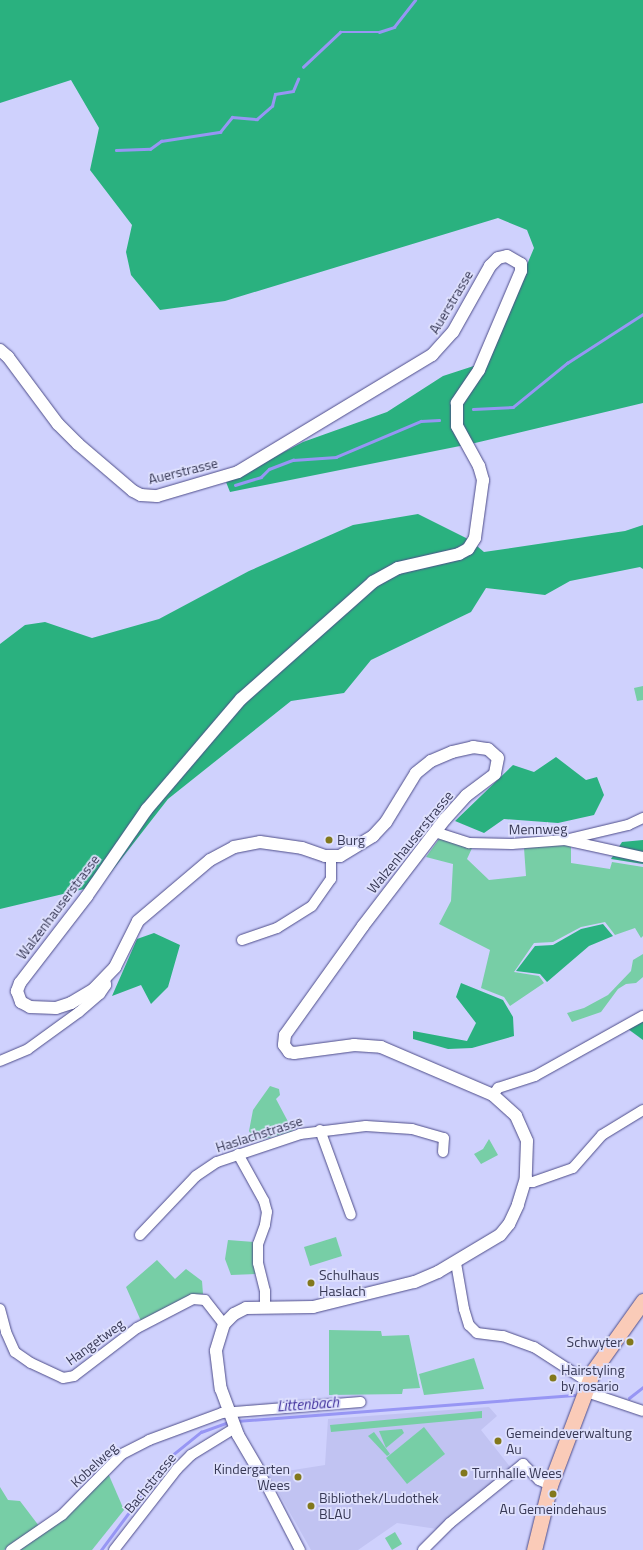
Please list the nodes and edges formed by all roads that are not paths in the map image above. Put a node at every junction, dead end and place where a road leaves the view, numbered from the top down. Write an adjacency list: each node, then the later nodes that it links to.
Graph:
1 (0, 350): 2 (street, Auerstrasse)
2 (468, 549): 9 (street, Walzenhauserstrasse)
3 (643, 818): 5 (street)
4 (435, 832): 5 (street, Mennweg); 6 (street, Walzenhauserstrasse); 12 (street, Walzenhauserstrasse)
5 (565, 840): 7 (street, Mennweg)
6 (331, 857): 8 (street); 9 (street, Walzenhauserstrasse)
7 (643, 857)
8 (242, 940)
9 (105, 978): 11 (street)
10 (643, 1016): 12 (street)
11 (0, 1062)
12 (493, 1095): 17 (street, Walzenhauserstrasse)
13 (643, 1110): 17 (street)
14 (320, 1130): 15 (street, Haslachstrasse); 16 (street, Haslachstrasse); 18 (street, Haslachstrasse)
15 (443, 1152)
16 (238, 1154): 19 (street, Haslachstrasse); 22 (street)
17 (525, 1182): 20 (street, Walzenhauserstrasse)
18 (351, 1215)
19 (140, 1235)
20 (456, 1263): 22 (street, Walzenhauserstrasse); 25 (street)
21 (643, 1300): 25 (main road)
22 (265, 1306): 24 (street, Walzenhauserstrasse)
23 (0, 1309): 24 (street, Hangetweg)
24 (224, 1324): 28 (street)
25 (586, 1387): 27 (street); 30 (main road)
26 (362, 1402): 28 (street, Kobelweg)
27 (643, 1411)
28 (233, 1421): 29 (street); 31 (street, Kobelweg); 32 (street, Bachstrasse)
29 (259, 1472): 33 (street)
30 (550, 1486): 34 (street); 35 (main road)
31 (11, 1550)
32 (114, 1550)
33 (300, 1550)
34 (423, 1550)
35 (534, 1550)

